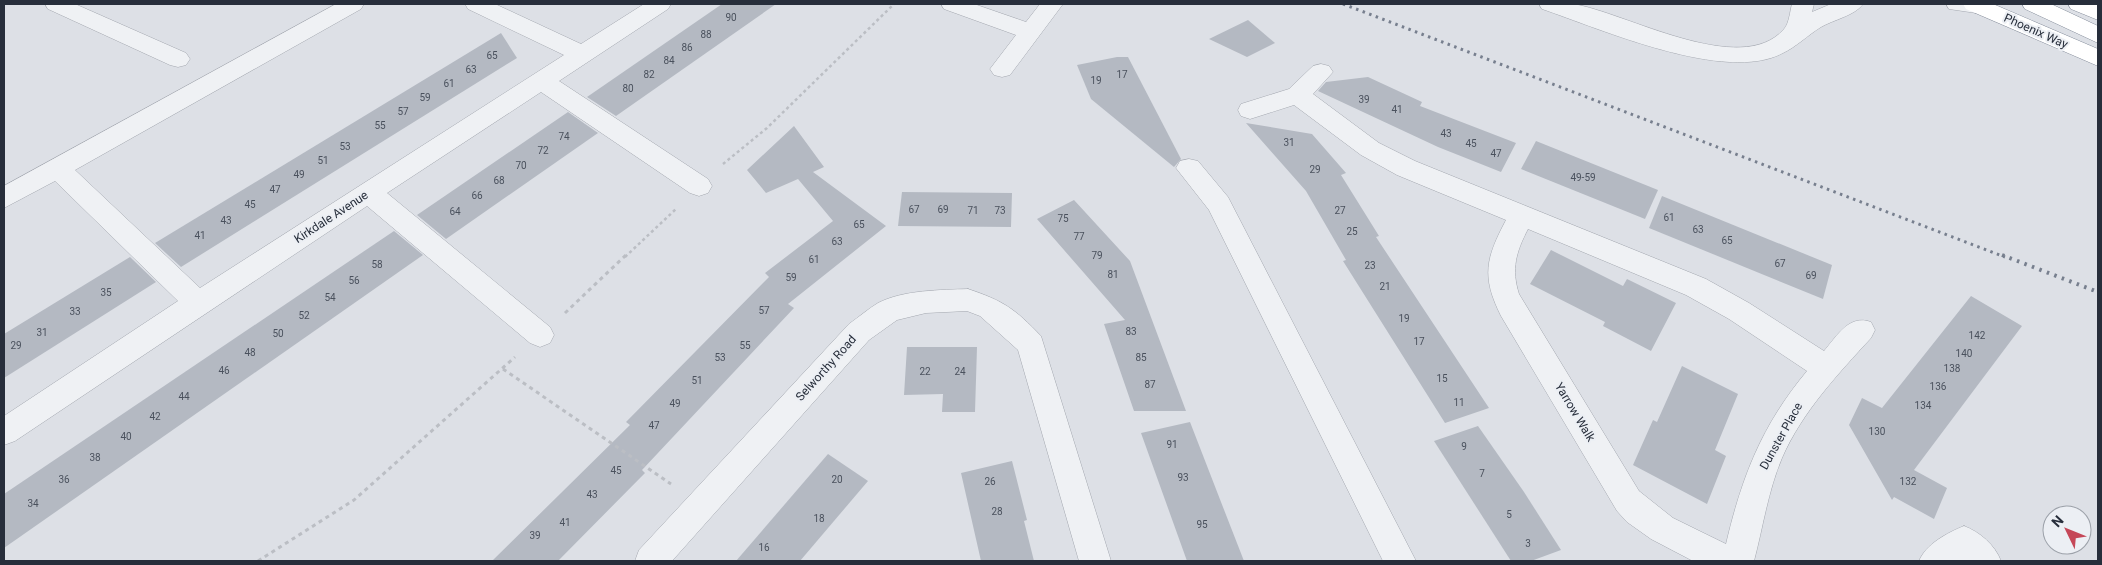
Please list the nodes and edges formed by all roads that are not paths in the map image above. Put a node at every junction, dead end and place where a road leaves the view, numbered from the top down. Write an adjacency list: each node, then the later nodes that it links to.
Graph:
1 (56, 4): 21 (street)
2 (353, 4): 27 (street)
3 (476, 4): 19 (street)
4 (660, 4): 19 (street, Kirkdale Avenue)
5 (952, 4): 16 (street)
6 (1052, 4): 16 (street)
7 (1550, 4): 17 (street)
8 (1803, 4): 17 (street)
9 (1852, 4): 14 (street)
10 (1957, 4): 13 (street)
11 (2033, 4): 18 (highway)
12 (2079, 4): 15 (highway)
13 (1979, 6): 20 (highway, Phoenix Way)
14 (1828, 9): 17 (street)
15 (2098, 13)
16 (1030, 32): 22 (street)
17 (1796, 32)
18 (2098, 35)
19 (583, 54): 24 (street, Kirkdale Avenue)
20 (2098, 58)
21 (178, 59)
22 (1002, 69)
23 (1320, 72): 25 (street)
24 (542, 81): 29 (street); 30 (street, Kirkdale Avenue)
25 (1298, 95): 26 (street); 32 (street)
26 (1250, 110)
27 (57, 168): 31 (street); 33 (street)
28 (1189, 168): 40 (street)
29 (699, 186)
30 (369, 192): 33 (street, Kirkdale Avenue); 35 (street)
31 (4, 198)
32 (1521, 216): 36 (street); 41 (street, Yarrow Walk)
33 (198, 303): 37 (street, Kirkdale Avenue)
34 (1861, 330): 36 (street, Dunster Place)
35 (540, 335)
36 (1826, 368): 42 (street, Dunster Place)
37 (4, 432)
38 (651, 561): 39 (street, Selworthy Road)
39 (1095, 561)
40 (1400, 561)
41 (1728, 561)
42 (1738, 561)
43 (1935, 561): 44 (street)
44 (1985, 561)

